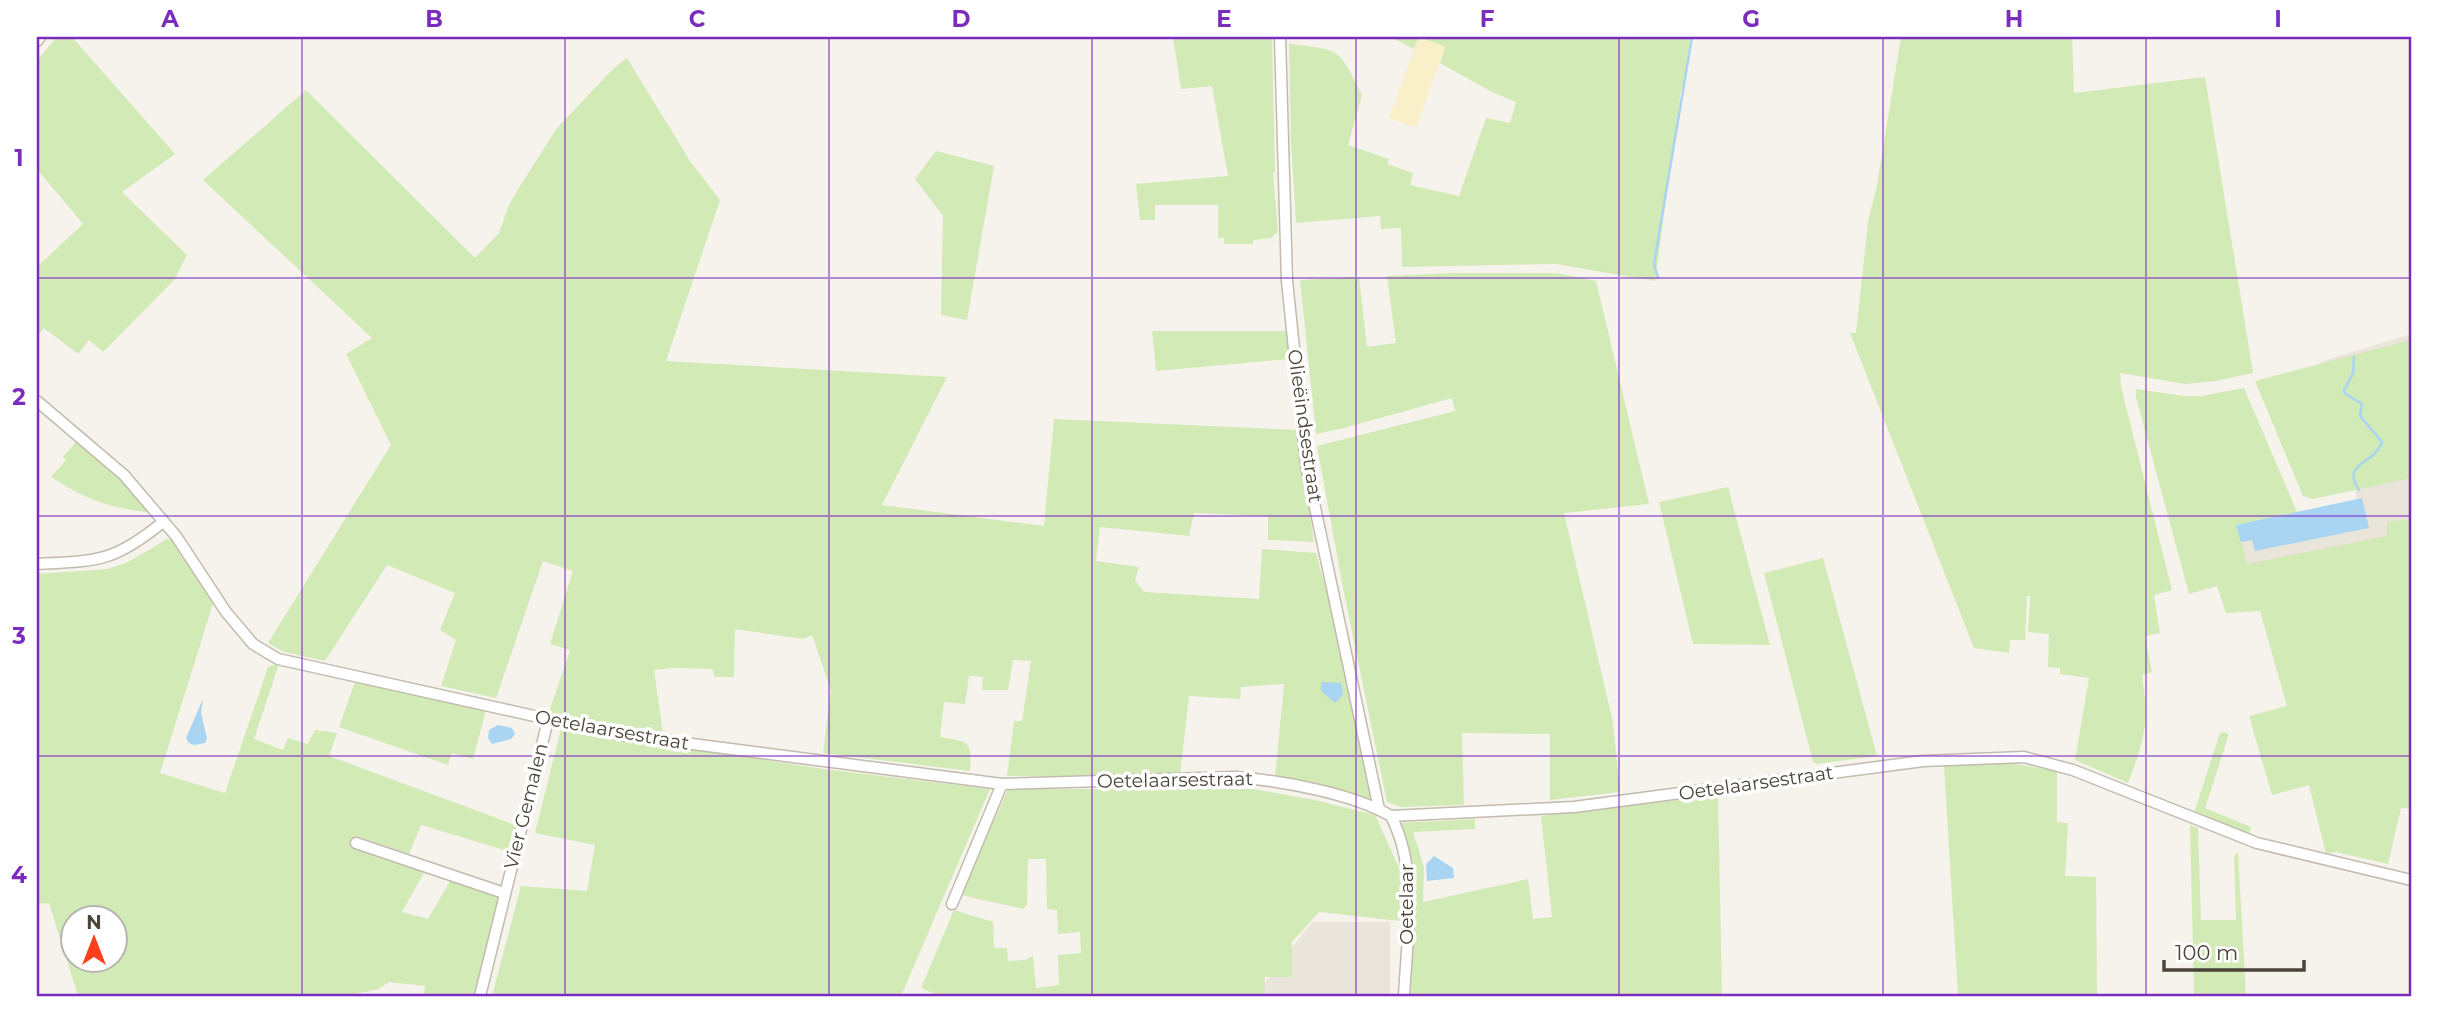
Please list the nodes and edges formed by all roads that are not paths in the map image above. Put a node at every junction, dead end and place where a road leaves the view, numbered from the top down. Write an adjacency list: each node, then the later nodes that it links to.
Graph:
1 (40, 37): 3 (street)
2 (1280, 37): 9 (street, Olieëindsestraat)
3 (37, 41)
4 (37, 401): 5 (street, Oetelaarsestraat)
5 (163, 522): 6 (street); 7 (street, Oetelaarsestraat)
6 (37, 564)
7 (548, 720): 8 (street, Oetelaarsestraat); 13 (street, Vier Gemalen)
8 (1002, 784): 9 (street, Oetelaarsestraat); 14 (street)
9 (1379, 809): 10 (street, Oetelaarsestraat)
10 (1391, 816): 12 (street, Oetelaarsestraat); 16 (street, Oetelaar)
11 (356, 843): 13 (street, Vier Gemalen)
12 (2411, 880)
13 (504, 892): 15 (street, Vier Gemalen)
14 (952, 904)
15 (480, 996)
16 (1404, 996)

